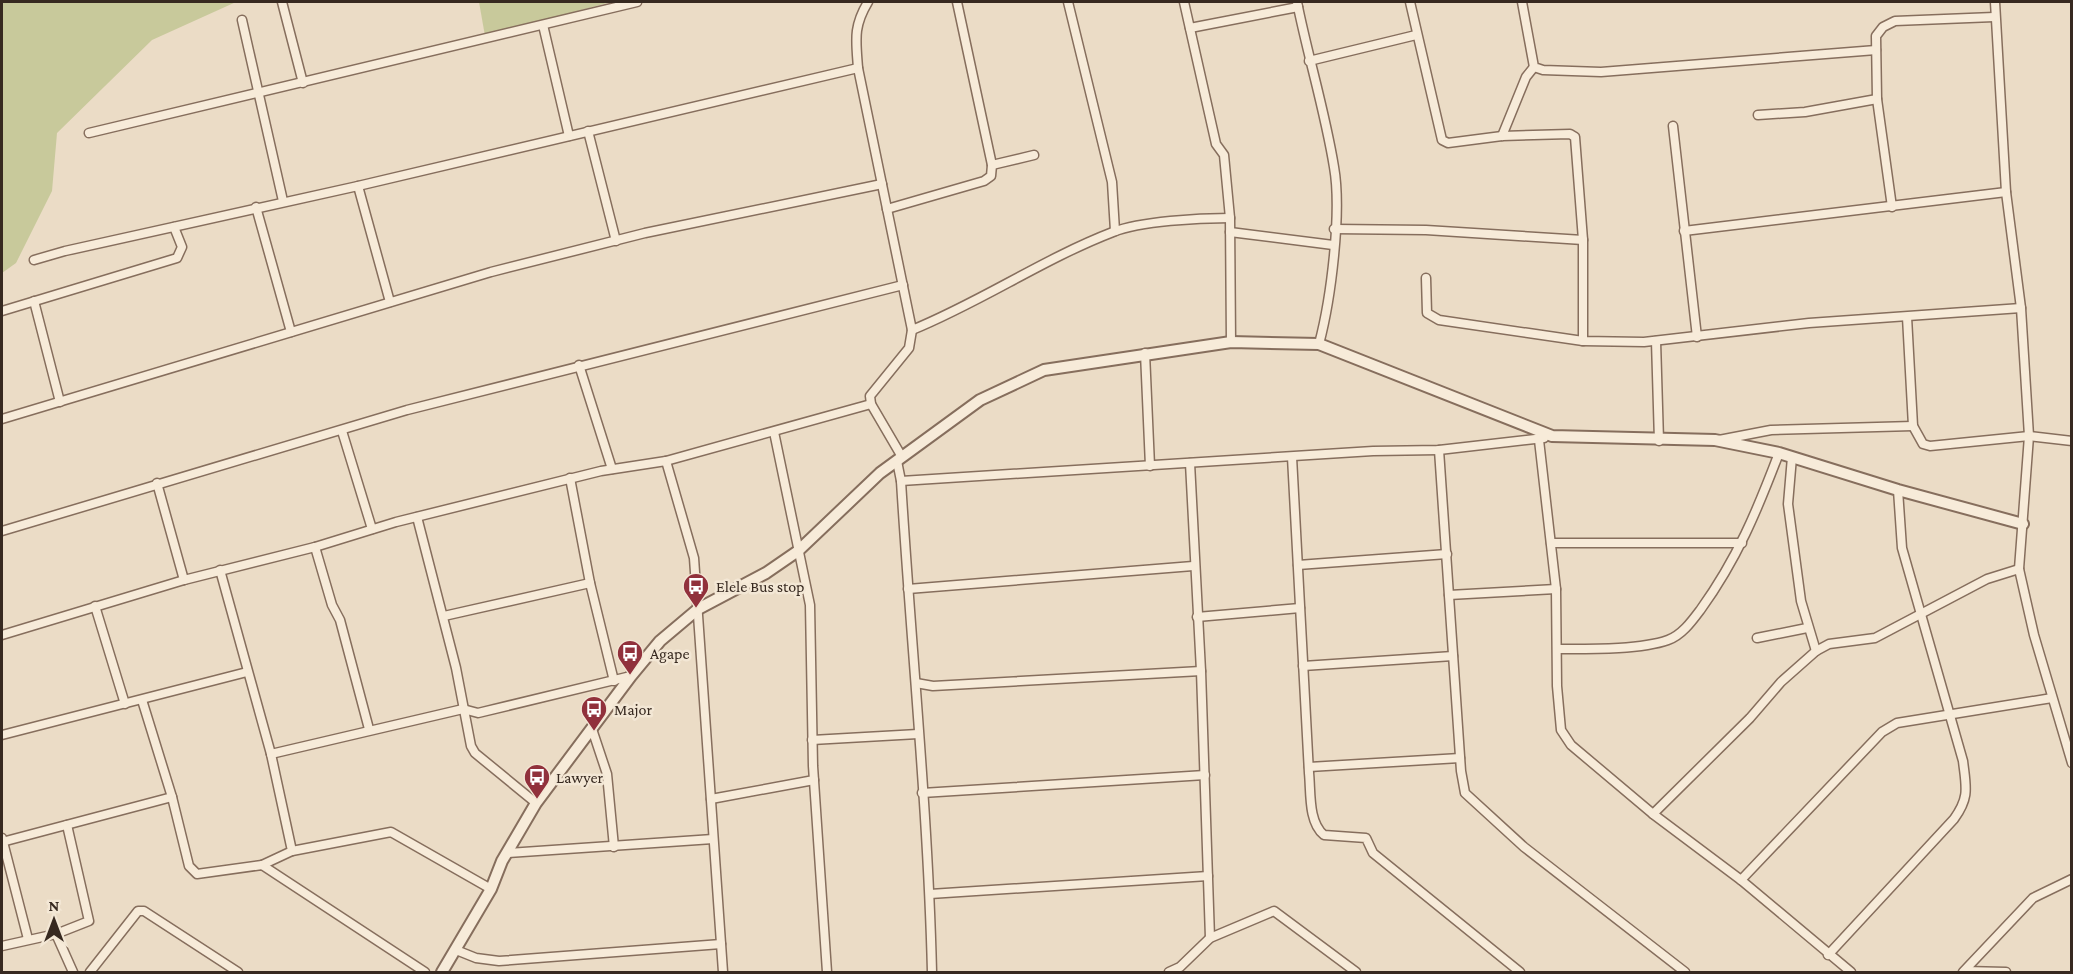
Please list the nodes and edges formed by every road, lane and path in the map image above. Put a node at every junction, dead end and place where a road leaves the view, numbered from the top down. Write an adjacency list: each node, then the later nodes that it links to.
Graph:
1 (282, 2): 20 (street)
2 (637, 2): 13 (street)
3 (868, 2): 19 (street)
4 (957, 2): 30 (street)
5 (1068, 2): 41 (street)
6 (1184, 2): 14 (street)
7 (1410, 2): 15 (street)
8 (1522, 2): 18 (street)
9 (1995, 2): 11 (street)
10 (1298, 4): 14 (street); 17 (street)
11 (1994, 17): 16 (street); 33 (street)
12 (242, 20): 21 (street)
13 (543, 25): 20 (street); 27 (street)
14 (1190, 28): 38 (street)
15 (1416, 35): 17 (street); 28 (street)
16 (1876, 50): 18 (street); 22 (street)
17 (1309, 61): 40 (street)
18 (1534, 67): 28 (street)
19 (858, 68): 25 (street); 31 (street)
20 (303, 83): 21 (street)
21 (258, 93): 26 (street); 34 (street)
22 (1877, 99): 23 (street); 36 (street)
23 (1758, 115)
24 (1672, 126): 42 (street)
25 (588, 131): 27 (street); 45 (street)
26 (89, 133)
27 (569, 136): 32 (street)
28 (1502, 136): 44 (street)
29 (1034, 155): 30 (street)
30 (992, 165): 37 (street)
31 (882, 184): 37 (street); 45 (street)
32 (358, 186): 34 (street); 51 (street)
33 (2006, 192): 36 (street); 52 (street)
34 (283, 201): 35 (street)
35 (256, 207): 39 (street); 56 (street)
36 (1892, 207): 42 (street)
37 (887, 209): 49 (street)
38 (1230, 218): 41 (street); 43 (street)
39 (174, 227): 47 (street); 50 (street)
40 (1334, 229): 44 (street); 46 (street)
41 (1115, 231): 55 (street)
42 (1684, 231): 57 (street)
43 (1230, 232): 46 (street); 60 (street)
44 (1583, 240): 58 (street)
45 (616, 241): 51 (street)
46 (1333, 246): 61 (street)
47 (34, 260)
48 (1425, 278): 58 (street)
49 (903, 285): 55 (street); 63 (street)
50 (34, 301): 53 (street); 64 (street)
51 (390, 302): 56 (street)
52 (2021, 308): 54 (street); 71 (street)
53 (2, 311)
54 (1907, 317): 57 (street); 67 (street)
55 (912, 330): 65 (street)
56 (291, 332): 64 (street)
57 (1697, 337): 59 (street)
58 (1583, 341): 59 (street)
59 (1656, 341): 74 (street)
60 (1231, 342): 61 (street); 62 (street)
61 (1319, 344): 70 (street)
62 (1145, 353): 80 (street); 83 (street)
63 (579, 365): 68 (street); 84 (street)
64 (60, 402): 66 (street)
65 (871, 404): 69 (street); 80 (street)
66 (2, 419)
67 (1913, 426): 71 (street); 73 (street)
68 (342, 431): 87 (street); 91 (street)
69 (774, 432): 81 (street); 96 (street)
70 (1552, 436): 72 (street); 74 (street)
71 (2029, 436): 75 (street); 90 (street)
72 (1539, 440): 76 (street); 93 (street)
73 (1715, 440): 74 (street); 77 (street)
74 (1659, 441)
75 (2072, 441)
76 (1439, 450): 78 (street); 97 (street)
77 (1779, 453): 79 (street); 94 (street)
78 (1292, 457): 82 (street); 98 (street)
79 (1792, 457): 88 (street); 113 (street)
80 (899, 459): 86 (street); 96 (street)
81 (666, 461): 84 (street); 109 (street)
82 (1190, 463): 83 (street); 99 (street)
83 (1150, 466): 86 (street)
84 (612, 470): 85 (street)
85 (570, 478): 89 (street); 103 (street)
86 (901, 481): 104 (street)
87 (157, 483): 92 (street); 102 (street)
88 (1898, 490): 90 (street); 110 (street)
89 (417, 517): 91 (street); 111 (street)
90 (2023, 524): 100 (street)
91 (372, 529): 95 (street)
92 (2, 531)
93 (1551, 543): 94 (street); 105 (street)
94 (1742, 543): 116 (street)
95 (315, 547): 101 (street); 132 (street)
96 (798, 551): 109 (street); 136 (street)
97 (1447, 554): 98 (street); 106 (street)
98 (1298, 565): 108 (street)
99 (1193, 566): 104 (street); 112 (street)
100 (2019, 569): 110 (street); 127 (street)
101 (220, 570): 102 (street); 121 (street)
102 (184, 580): 107 (street)
103 (590, 583): 111 (street); 123 (street)
104 (908, 589): 124 (street)
105 (1556, 589): 106 (street); 116 (street)
106 (1449, 595): 118 (street)
107 (95, 606): 114 (street); 129 (street)
108 (1300, 608): 112 (street); 119 (street)
109 (698, 609): 122 (street); 145 (street)
110 (1920, 614): 117 (street); 131 (street)
111 (444, 616): 130 (street)
112 (1197, 617): 120 (street)
113 (1807, 628): 115 (street); 117 (street)
114 (2, 635)
115 (1758, 638)
116 (1558, 649): 147 (street)
117 (1816, 651): 147 (street)
118 (1453, 656): 119 (street); 138 (street)
119 (1303, 666): 140 (street)
120 (1201, 671): 125 (street); 141 (street)
121 (247, 672): 128 (street); 137 (street)
122 (631, 676): 123 (street); 133 (street)
123 (614, 681): 130 (street)
124 (916, 683): 125 (street); 126 (street)
125 (933, 686): 126 (street)
126 (916, 697): 134 (street)
127 (2052, 698): 131 (street); 139 (street)
128 (142, 700): 129 (street); 144 (street)
129 (125, 704): 135 (street)
130 (463, 709): 132 (street); 146 (street)
131 (1950, 717): 157 (street); 166 (street)
132 (369, 729): 137 (street)
133 (592, 729): 146 (street); 151 (street)
134 (918, 734): 136 (street); 143 (street)
135 (2, 735)
136 (812, 740): 142 (street)
137 (271, 754): 152 (street)
138 (1460, 758): 140 (street); 179 (street)
139 (2072, 763)
140 (1308, 767): 178 (street)
141 (1205, 775): 143 (street); 155 (street)
142 (814, 780): 145 (street); 174 (street)
143 (922, 793): 159 (street)
144 (172, 797): 148 (street); 154 (street)
145 (711, 799): 149 (street)
146 (536, 803): 153 (street)
147 (1653, 814): 157 (street)
148 (67, 825): 150 (street); 160 (street)
149 (713, 839): 151 (street); 163 (street)
150 (2, 840): 162 (street)
151 (614, 847): 153 (street)
152 (292, 851): 154 (street); 158 (street)
153 (507, 853): 158 (street)
154 (262, 865): 171 (street)
155 (1208, 876): 159 (street); 161 (street)
156 (2072, 879): 167 (street)
157 (1741, 880): 166 (street)
158 (491, 889): 165 (street)
159 (930, 894): 175 (street)
160 (56, 934): 162 (street); 168 (street)
161 (1210, 938): 176 (street); 177 (street)
162 (28, 939): 164 (street)
163 (721, 944): 165 (street); 173 (street)
164 (2, 946)
165 (456, 951): 172 (street)
166 (1828, 955): 180 (street)
167 (1964, 971): 181 (street)
168 (74, 972)
169 (90, 972): 170 (street)
170 (238, 972)
171 (425, 972)
172 (442, 972)
173 (723, 972)
174 (827, 972)
175 (932, 972)
176 (1169, 972)
177 (1356, 972)
178 (1520, 972)
179 (1685, 972)
180 (1851, 972)
181 (2006, 972)

